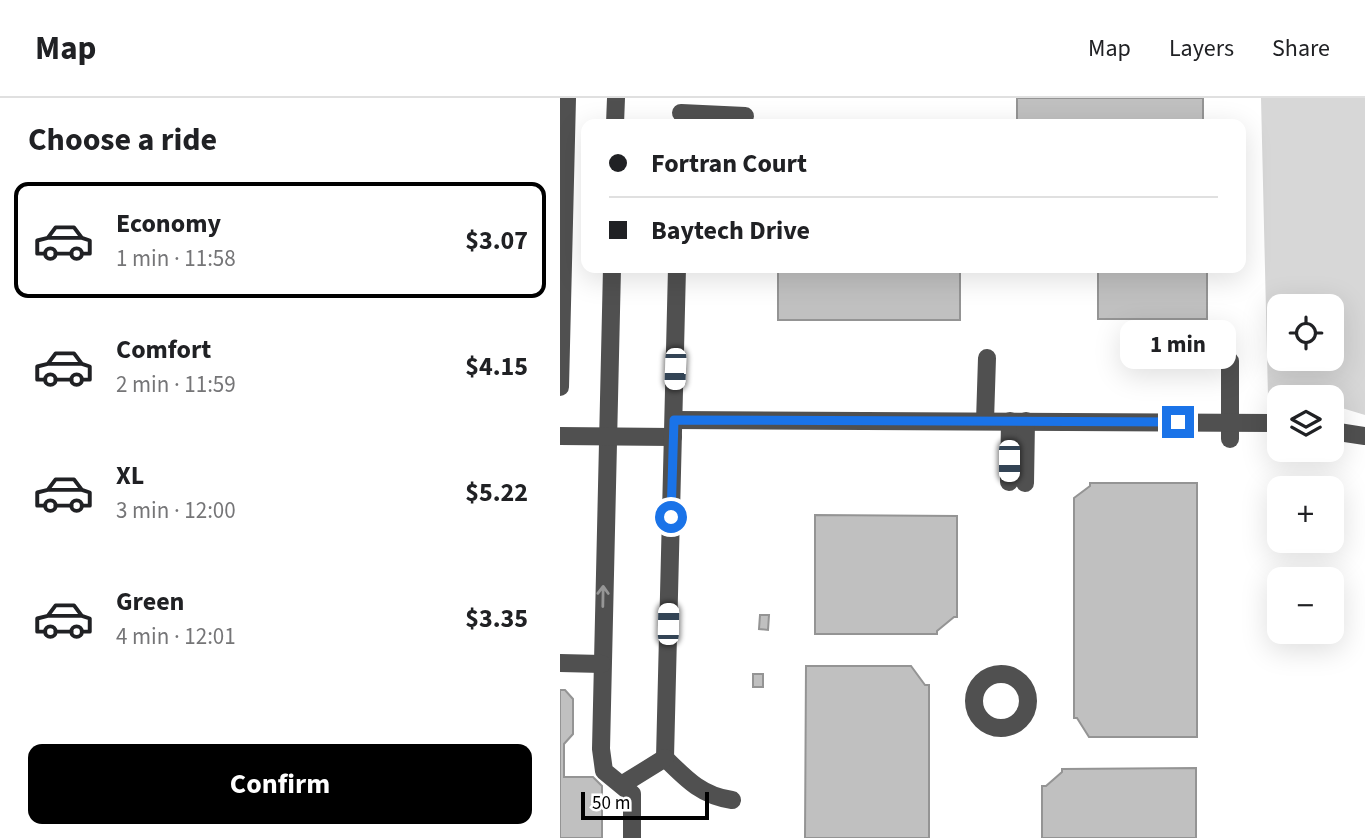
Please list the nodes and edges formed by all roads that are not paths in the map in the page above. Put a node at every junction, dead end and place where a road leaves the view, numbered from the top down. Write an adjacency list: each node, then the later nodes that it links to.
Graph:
1 (567, 98): 10 (street)
2 (616, 98): 5 (street)
3 (681, 112): 4 (street)
4 (745, 117)
5 (615, 119)
6 (612, 273): 19 (street)
7 (677, 273): 14 (street)
8 (987, 358): 11 (street)
9 (1230, 361): 15 (street)
10 (560, 387)
11 (985, 421): 12 (street); 14 (street)
12 (1018, 421): 15 (street); 20 (street)
13 (1267, 425): 15 (street)
14 (673, 429): 19 (street); 23 (street)
15 (1229, 431)
16 (1344, 432): 18 (street)
17 (560, 436): 19 (street)
18 (1365, 436)
19 (607, 437): 22 (street, one-way to 19)
20 (1017, 483)
21 (560, 663): 22 (street)
22 (602, 664): 24 (street)
23 (665, 758): 24 (street); 25 (street)
24 (623, 784): 26 (street)
25 (732, 800)
26 (632, 838)

